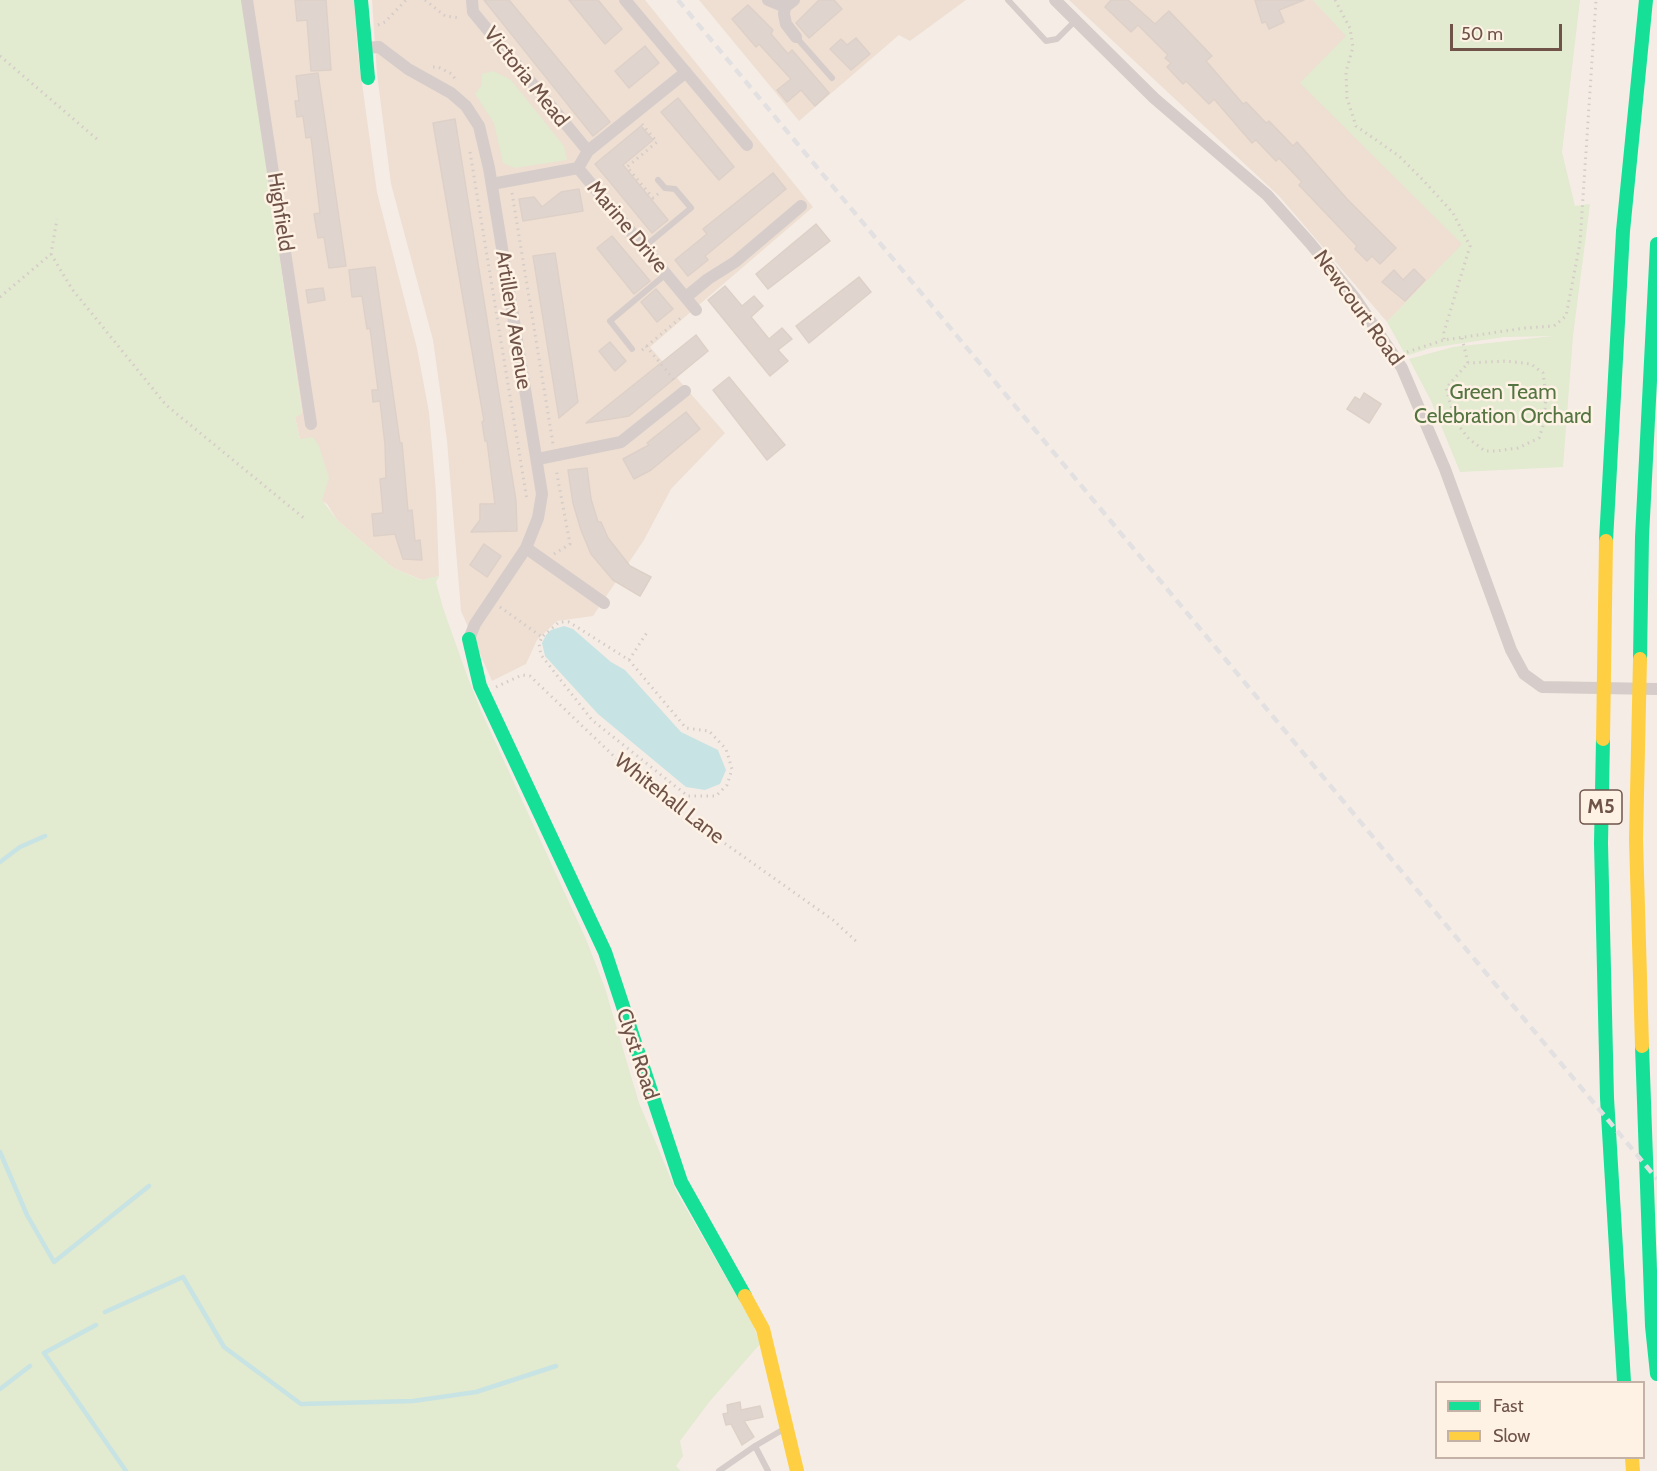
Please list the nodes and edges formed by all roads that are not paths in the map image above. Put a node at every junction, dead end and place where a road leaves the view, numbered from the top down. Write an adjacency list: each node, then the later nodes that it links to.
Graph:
1 (248, 0): 29 (street, Highfield)
2 (361, 0): 12 (main road)
3 (625, 0): 13 (street)
4 (768, 0): 8 (street)
5 (1008, 0): 10 (lane)
6 (1055, 0): 10 (street, Newcourt Road)
7 (1646, 0): 36 (main road, M5)
8 (789, 4): 11 (street)
9 (472, 6): 17 (street, Victoria Mead)
10 (1076, 20): 34 (street, Newcourt Road)
11 (796, 38): 15 (lane)
12 (365, 48): 14 (main road); 20 (street, Artillery Avenue)
13 (686, 72): 16 (street); 17 (street)
14 (368, 78)
15 (832, 78)
16 (747, 145)
17 (588, 151): 18 (street)
18 (578, 168): 20 (street, Marine Drive); 23 (street, Marine Drive)
19 (658, 180): 23 (lane)
20 (492, 184): 30 (street, Artillery Avenue)
21 (801, 206): 25 (street)
22 (1657, 244): 35 (main road, M5)
23 (644, 247): 24 (street, Marine Drive)
24 (667, 274): 25 (street, Marine Drive); 27 (lane)
25 (686, 297): 26 (street, Marine Drive)
26 (695, 309)
27 (632, 348)
28 (685, 392): 30 (street)
29 (311, 424)
30 (538, 459): 31 (street, Artillery Avenue)
31 (526, 548): 32 (street); 33 (street, Artillery Avenue)
32 (604, 603)
33 (469, 639): 37 (main road, Clyst Road)
34 (1657, 690)
35 (1657, 1374)
36 (1624, 1381)
37 (785, 1428): 38 (lane); 41 (main road, Clyst Road)
38 (755, 1446): 39 (lane); 40 (lane)
39 (719, 1471)
40 (768, 1471)
41 (797, 1471)

